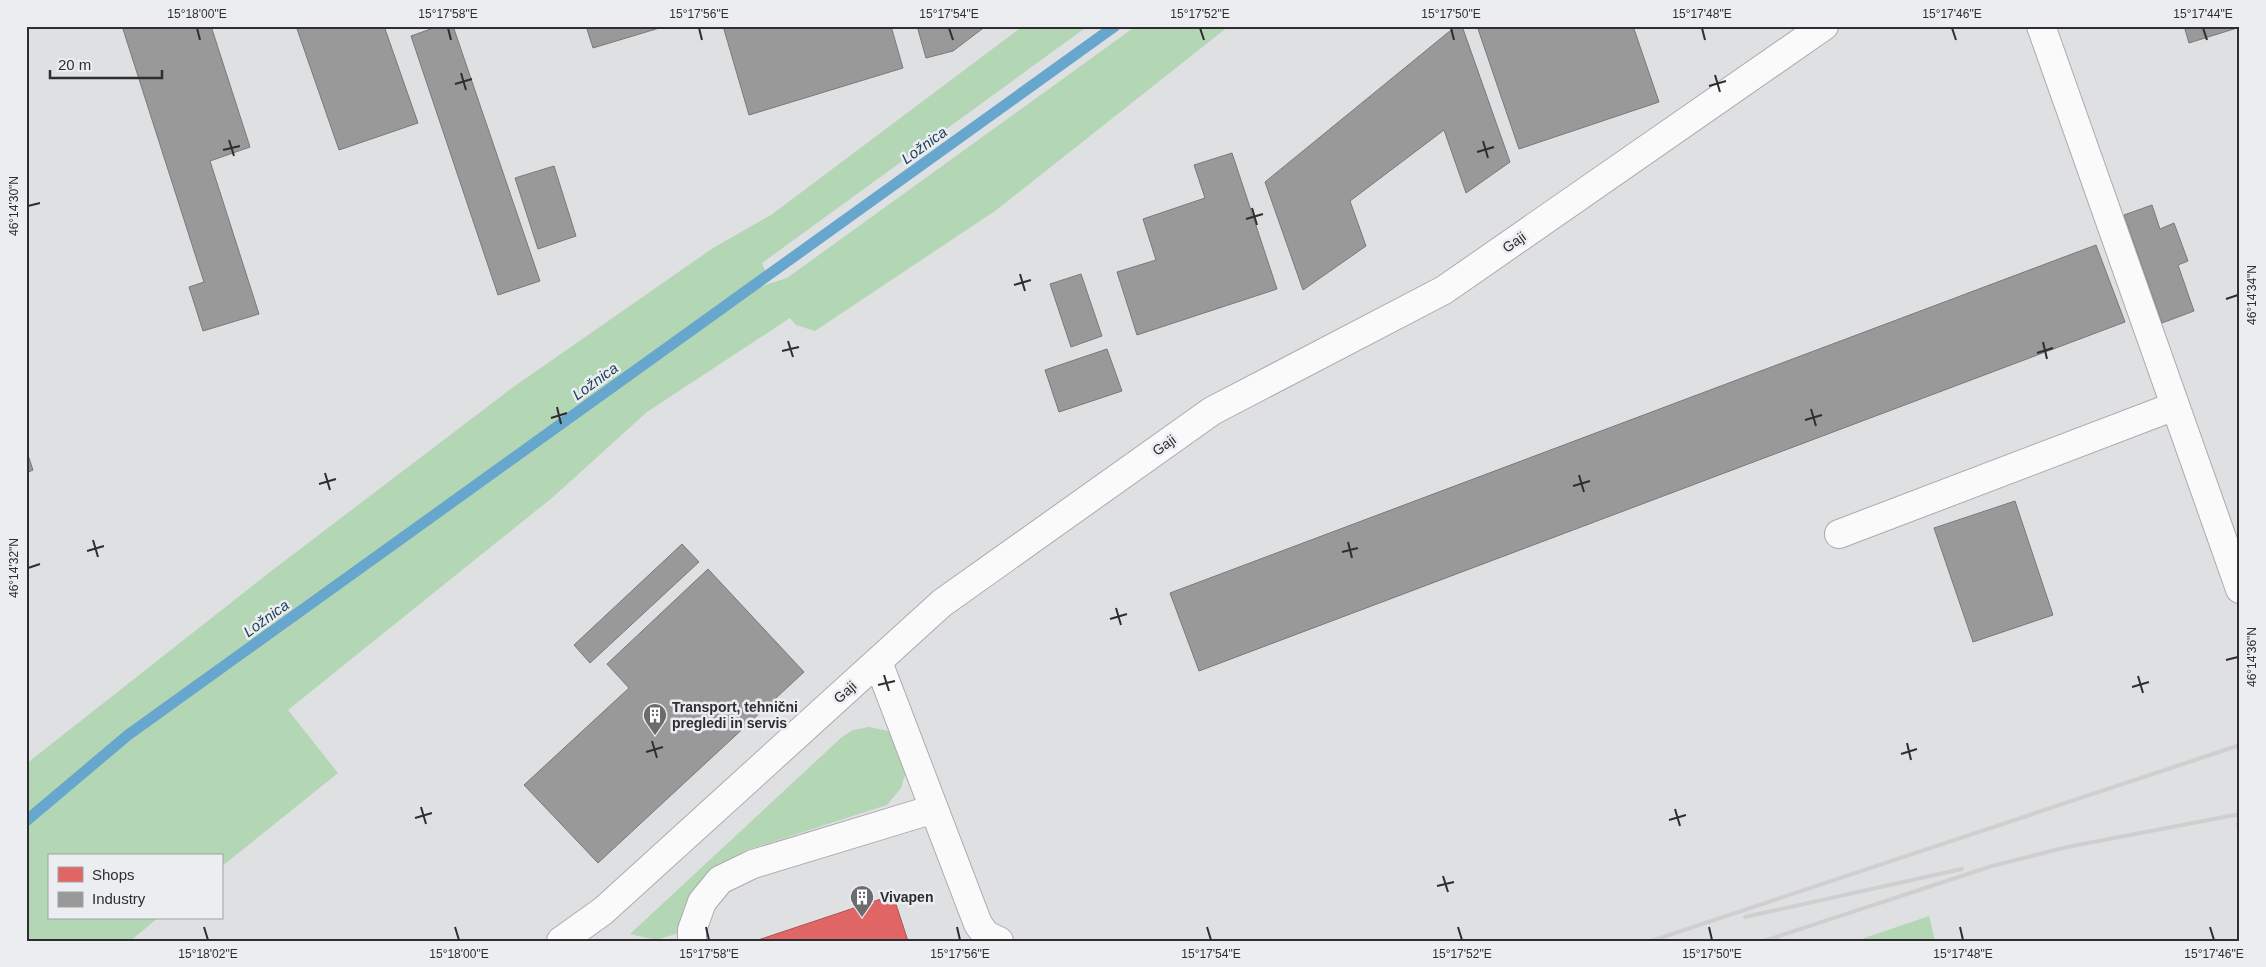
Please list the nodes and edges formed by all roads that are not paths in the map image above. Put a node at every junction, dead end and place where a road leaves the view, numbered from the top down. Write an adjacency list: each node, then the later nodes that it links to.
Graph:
1 (1824, 26): 6 (lane, Gaji)
2 (2042, 26): 3 (lane)
3 (2175, 406): 4 (lane); 5 (lane)
4 (1839, 534)
5 (2240, 589)
6 (878, 662): 7 (lane); 8 (lane, Gaji)
7 (934, 809): 9 (lane); 10 (lane)
8 (561, 941)
9 (692, 941)
10 (999, 941)

